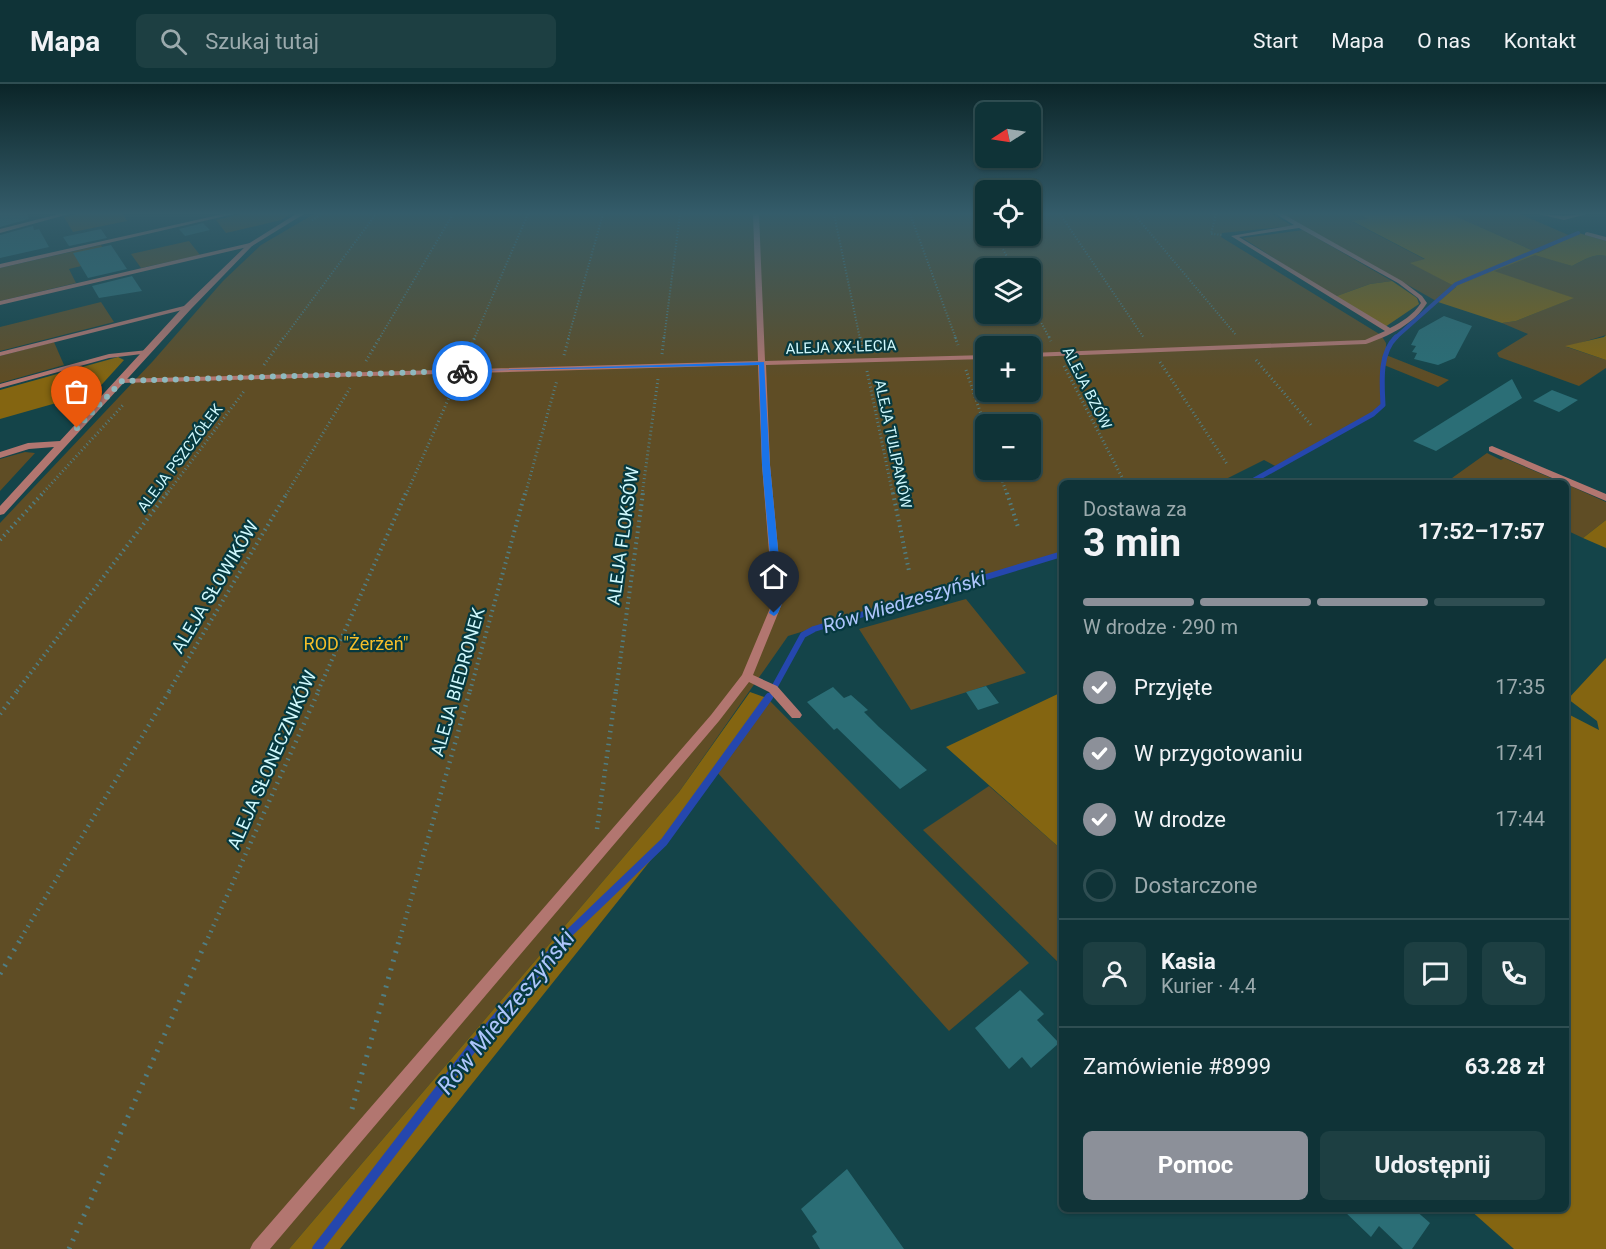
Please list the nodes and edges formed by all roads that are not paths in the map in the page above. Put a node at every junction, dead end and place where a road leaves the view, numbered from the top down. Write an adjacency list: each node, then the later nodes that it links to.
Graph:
1 (149, 268): 6 (lane)
2 (227, 268): 7 (street)
3 (758, 268): 13 (lane)
4 (1287, 268): 8 (lane)
5 (1373, 268): 8 (lane)
6 (0, 303)
7 (188, 307): 9 (street); 10 (lane)
8 (1390, 331): 11 (lane)
9 (148, 352): 14 (street); 15 (lane)
10 (0, 354)
11 (1041, 355)
12 (975, 357): 13 (lane, ALEJA XX-LECIA)
13 (762, 363): 14 (lane, ALEJA XX-LECIA); 23 (lane)
14 (122, 381): 16 (street)
15 (0, 386)
16 (63, 444): 18 (street); 22 (street)
17 (1492, 449): 19 (street)
18 (0, 455)
19 (1564, 480)
20 (1569, 482): 21 (street)
21 (1606, 498)
22 (0, 512)
23 (747, 676): 24 (lane); 25 (lane)
24 (796, 715)
25 (259, 1249)

